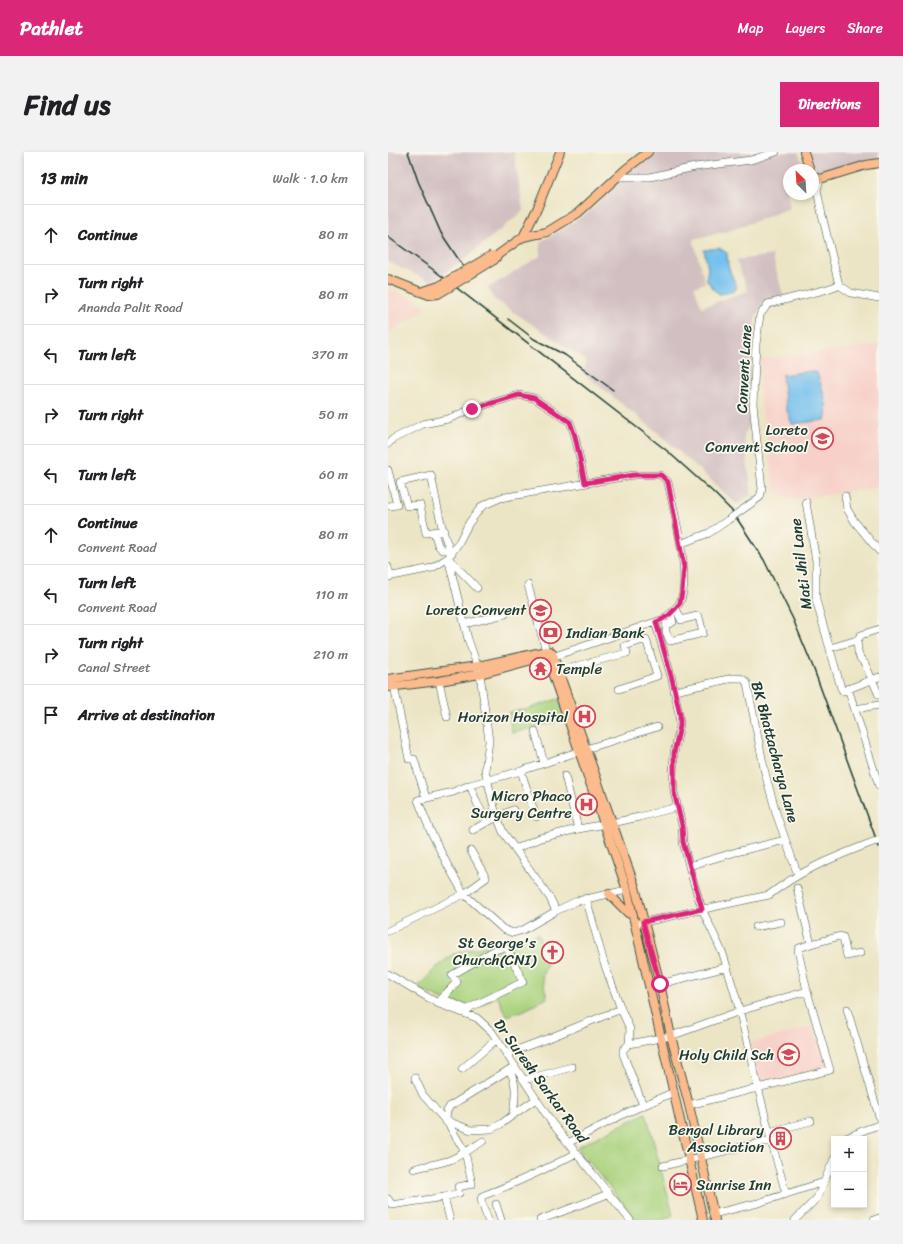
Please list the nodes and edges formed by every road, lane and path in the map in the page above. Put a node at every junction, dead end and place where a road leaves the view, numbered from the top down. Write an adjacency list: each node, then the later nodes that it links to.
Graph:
1 (560, 152): 10 (main road)
2 (648, 152): 8 (main road)
3 (776, 152): 8 (street)
4 (804, 152): 6 (main road)
5 (879, 163): 7 (main road)
6 (808, 164)
7 (819, 176)
8 (618, 177): 10 (main road)
9 (819, 200): 12 (street)
10 (523, 237): 11 (main road, bridge)
11 (388, 279)
12 (839, 285): 13 (street); 22 (street, Convent Lane, bridge)
13 (879, 298)
14 (388, 444): 16 (street)
15 (388, 470): 19 (street)
16 (585, 483): 22 (street); 24 (street)
17 (844, 496): 23 (street)
18 (806, 502): 38 (street, Mati Jhil Lane)
19 (388, 506)
20 (444, 530): 21 (street); 21 (street); 24 (street)
21 (434, 532): 24 (street)
22 (680, 544): 29 (street)
23 (879, 551)
24 (449, 554): 26 (street); 28 (street); 35 (street)
25 (388, 567): 26 (street)
26 (389, 576)
27 (528, 585): 39 (street)
28 (477, 588)
29 (676, 608): 31 (street); 32 (street)
30 (505, 614): 35 (street)
31 (671, 614): 33 (street); 34 (street)
32 (681, 620): 34 (street); 34 (street)
33 (656, 622): 39 (street); 48 (street)
34 (673, 622)
35 (464, 624): 40 (street)
36 (879, 629): 37 (street)
37 (857, 640): 38 (street); 43 (street)
38 (830, 648): 47 (street, Mati Jhil Lane)
39 (549, 655): 40 (main road); 41 (main road); 55 (main road)
40 (479, 670): 42 (main road); 44 (main road); 60 (street)
41 (558, 671): 46 (street); 55 (main road)
42 (388, 678)
43 (876, 678): 47 (street); 49 (street)
44 (439, 681): 45 (main road); 52 (street)
45 (391, 687): 63 (street)
46 (619, 689)
47 (846, 689): 51 (street, Mati Jhil Lane)
48 (675, 691): 64 (street); 72 (street, BK Bhattacharya Lane)
49 (879, 694)
50 (879, 705): 51 (street)
51 (855, 709): 57 (street, Mati Jhil Lane)
52 (447, 717)
53 (657, 727): 55 (street)
54 (535, 731): 56 (street)
55 (582, 750): 56 (street); 69 (main road)
56 (544, 763): 58 (street)
57 (876, 765): 62 (street, Mati Jhil Lane)
58 (521, 771): 60 (street); 67 (street)
59 (564, 776): 70 (street)
60 (488, 779): 61 (street); 66 (street)
61 (470, 785): 63 (street); 68 (street)
62 (879, 786)
63 (426, 798): 80 (street)
64 (677, 807): 69 (street); 76 (street)
65 (513, 810): 66 (street)
66 (498, 817): 68 (street); 74 (street)
67 (536, 817)
68 (487, 822): 71 (street)
69 (608, 824): 70 (street); 79 (main road); 87 (main road)
70 (578, 829): 74 (street)
71 (474, 830)
72 (785, 840): 76 (street); 77 (street, BK Bhattacharya Lane)
73 (876, 842): 77 (street)
74 (515, 849): 84 (street)
75 (471, 851): 80 (street)
76 (689, 866): 83 (street)
77 (798, 875): 83 (street)
78 (797, 888): 90 (street)
79 (627, 890): 81 (street); 85 (main road)
80 (464, 894): 84 (street); 89 (street)
81 (609, 894): 82 (street); 85 (main road)
82 (586, 898): 84 (street); 97 (street)
83 (702, 909): 87 (street); 92 (street)
84 (556, 911)
85 (633, 915): 87 (main road)
86 (781, 922): 88 (street)
87 (639, 923): 94 (main road); 102 (main road)
88 (756, 927)
89 (388, 931)
90 (811, 944): 91 (street); 95 (street)
91 (860, 953)
92 (727, 967): 94 (street); 100 (street)
93 (388, 974): 96 (street, Dr Suresh Sarkar Road)
94 (660, 984): 101 (main road)
95 (807, 991): 100 (street); 111 (street)
96 (440, 1001): 99 (street, Dr Suresh Sarkar Road); 99 (street)
97 (621, 1009): 104 (street); 105 (street)
98 (847, 1009): 117 (street)
99 (466, 1011): 103 (street, Dr Suresh Sarkar Road)
100 (740, 1011): 101 (street); 111 (street)
101 (671, 1036): 102 (street); 114 (main road)
102 (661, 1038): 104 (street); 112 (main road)
103 (496, 1039): 105 (street, Dr Suresh Sarkar Road); 108 (street)
104 (629, 1044): 115 (street)
105 (506, 1054): 107 (street, Dr Suresh Sarkar Road)
106 (572, 1067): 110 (street)
107 (512, 1068): 110 (street, Dr Suresh Sarkar Road); 116 (street); 116 (street)
108 (462, 1069)
109 (415, 1078): 125 (street)
110 (524, 1080): 113 (street, Dr Suresh Sarkar Road)
111 (759, 1088): 114 (street); 120 (street)
112 (674, 1092): 115 (street); 128 (main road)
113 (536, 1099): 116 (street); 124 (street, Dr Suresh Sarkar Road)
114 (689, 1105): 127 (main road)
115 (643, 1106): 124 (street)
116 (513, 1115)
117 (879, 1116)
118 (811, 1121): 120 (street)
119 (879, 1125): 121 (street)
120 (769, 1132): 123 (street)
121 (851, 1136)
122 (482, 1140): 125 (street)
123 (771, 1140): 127 (street); 134 (street)
124 (568, 1143): 126 (street, Dr Suresh Sarkar Road)
125 (465, 1152): 131 (street); 136 (street)
126 (577, 1153): 133 (street, Dr Suresh Sarkar Road); 141 (street)
127 (701, 1158): 128 (street); 138 (main road)
128 (690, 1160): 129 (street); 145 (main road)
129 (663, 1166)
130 (831, 1166): 132 (street)
131 (414, 1169)
132 (824, 1182): 134 (street); 147 (street)
133 (608, 1194): 143 (street); 144 (street, Dr Suresh Sarkar Road)
134 (786, 1194): 138 (street)
135 (388, 1198): 136 (street)
136 (444, 1198): 140 (street)
137 (496, 1204): 142 (street)
138 (714, 1218): 146 (main road)
139 (879, 1218): 148 (street)
140 (450, 1220)
141 (488, 1220)
142 (501, 1220)
143 (540, 1220)
144 (630, 1220)
145 (703, 1220)
146 (706, 1220)
147 (796, 1220)
148 (874, 1220)

